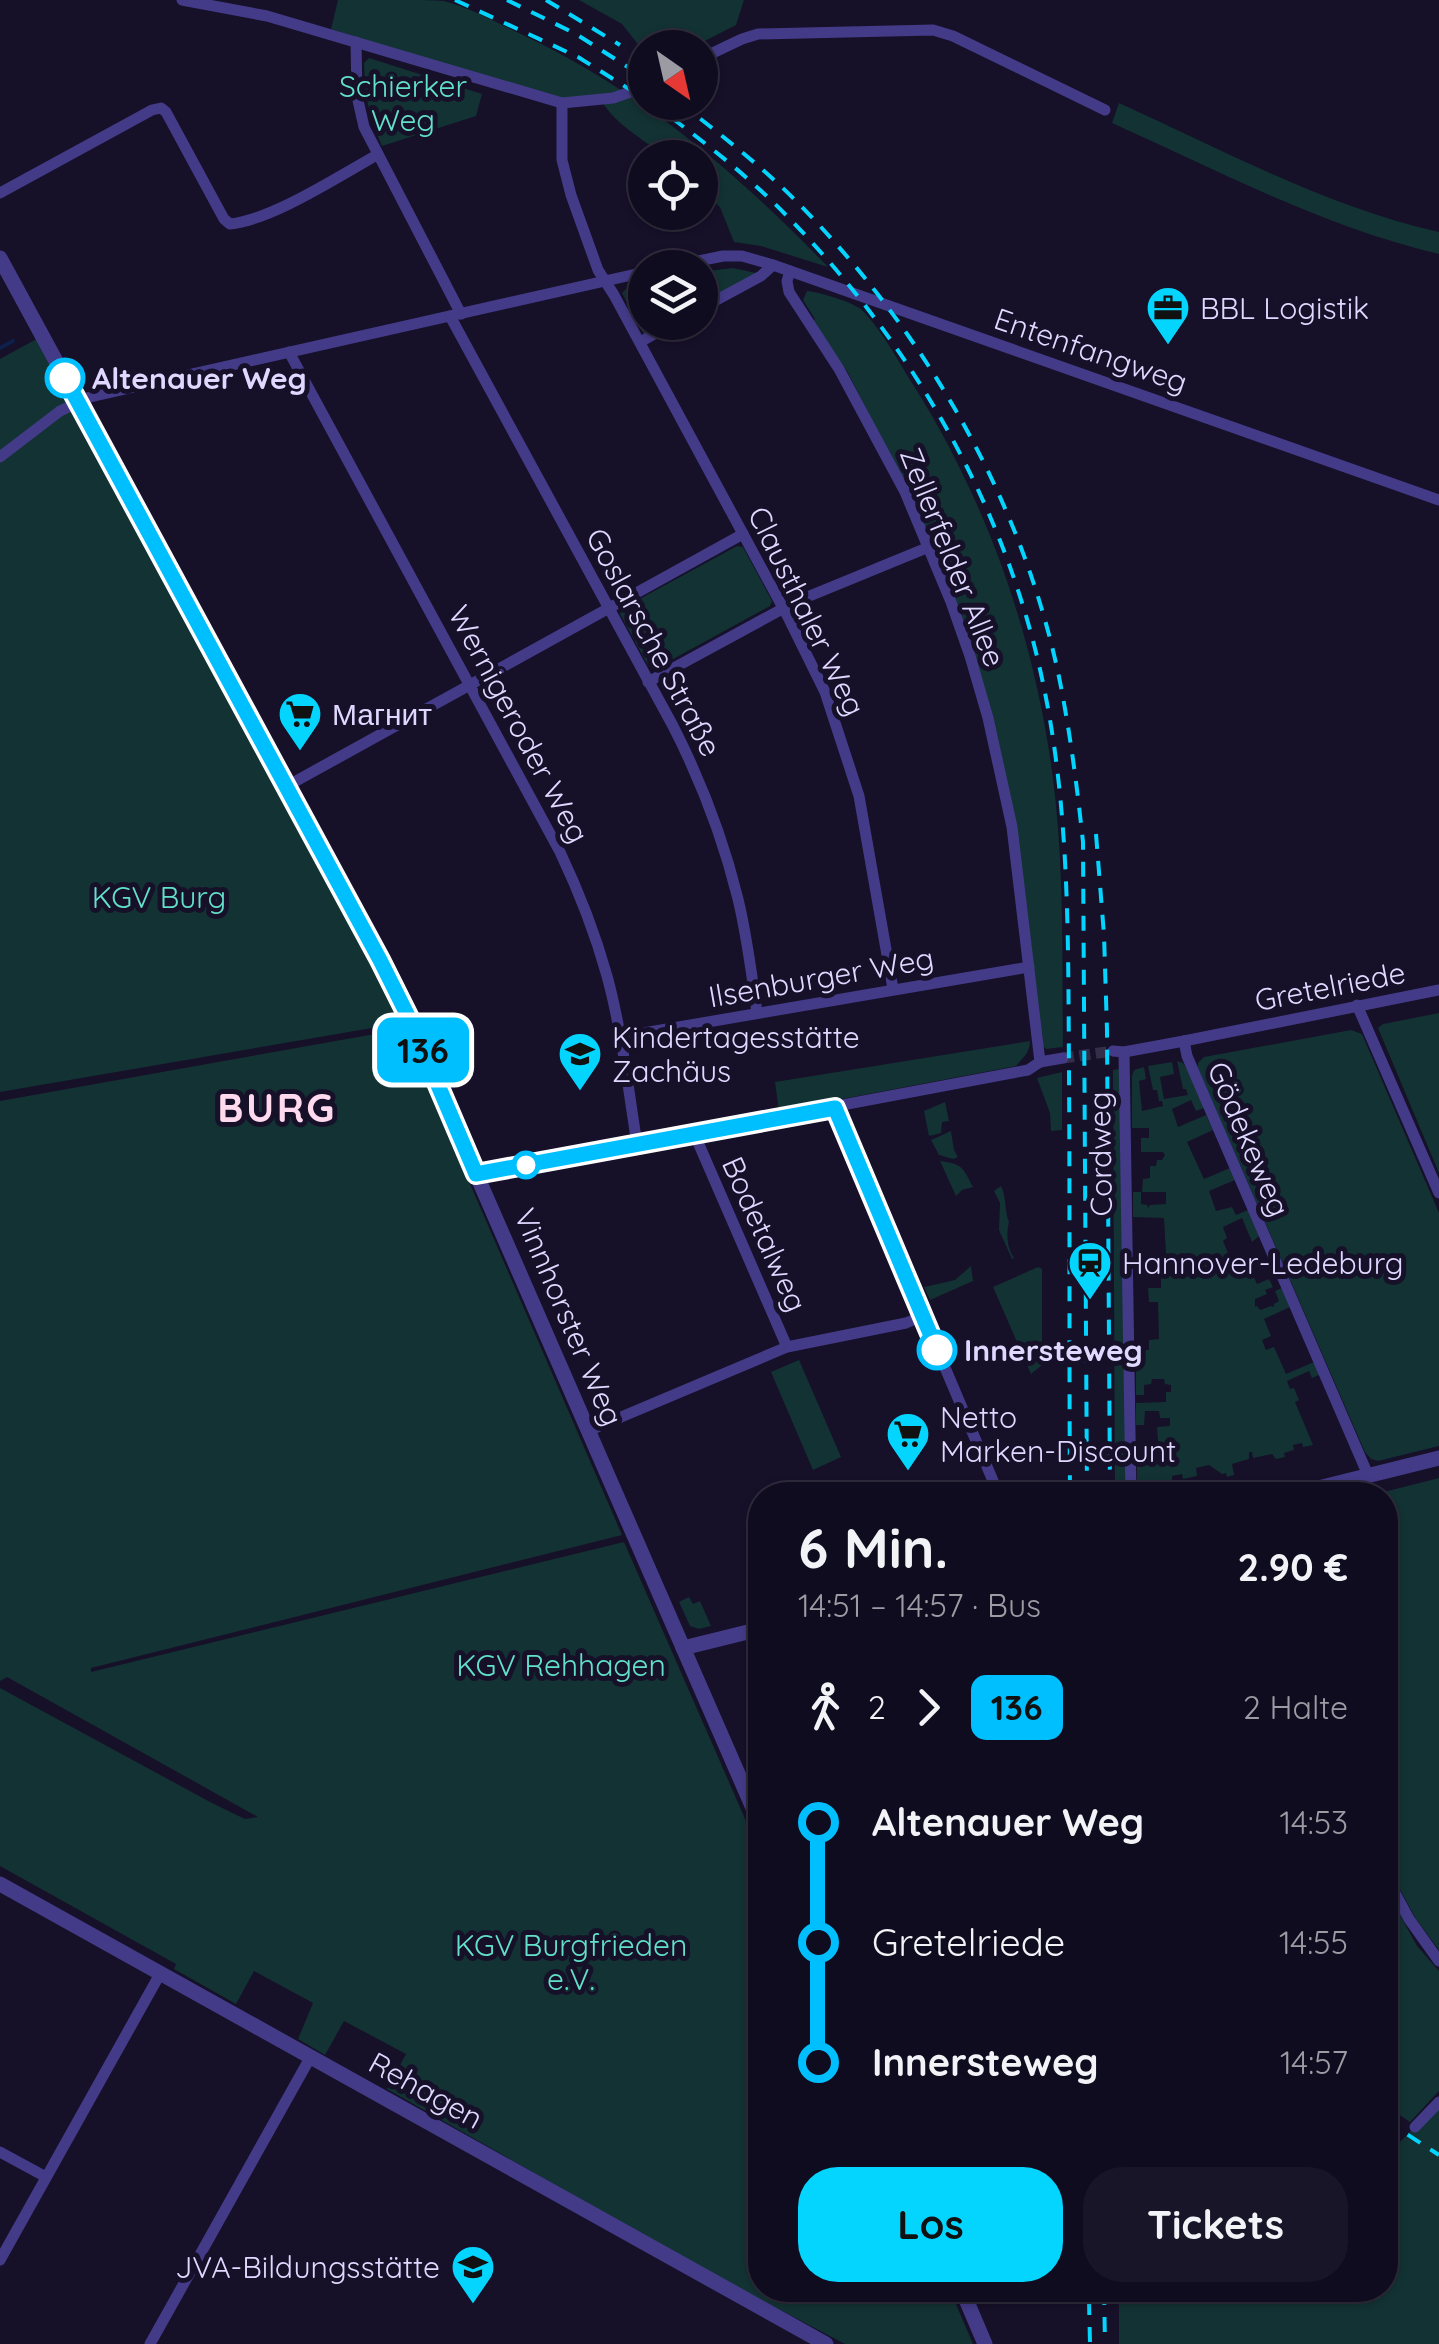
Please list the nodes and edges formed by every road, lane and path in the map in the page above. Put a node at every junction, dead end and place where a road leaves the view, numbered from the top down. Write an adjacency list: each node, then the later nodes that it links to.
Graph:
1 (182, 0): 2 (street)
2 (356, 42): 5 (street); 7 (street)
3 (718, 51): 6 (street)
4 (628, 93): 5 (street)
5 (562, 103): 14 (street, Clausthaler Weg)
6 (1105, 110)
7 (377, 155): 8 (street); 18 (street)
8 (0, 193)
9 (718, 257): 11 (street, Entenfangweg)
10 (0, 258): 15 (street, Vinnhorster Weg)
11 (773, 265): 12 (street, Entenfangweg); 17 (street)
12 (790, 271): 24 (street, Entenfangweg); 26 (street, Zellerfelder Allee)
13 (628, 275): 14 (street)
14 (605, 280): 18 (street); 20 (street, Clausthaler Weg)
15 (16, 288): 16 (street); 22 (street, Vinnhorster Weg)
16 (0, 294)
17 (718, 299)
18 (456, 315): 21 (street); 27 (street, Goslarsche Straße)
19 (644, 340): 20 (street)
20 (640, 342): 25 (street, Clausthaler Weg)
21 (289, 352): 22 (street); 30 (street, Wernigeroder Weg)
22 (79, 403): 23 (street); 31 (street, Vinnhorster Weg)
23 (0, 457)
24 (1439, 500)
25 (743, 534): 27 (street); 28 (street, Clausthaler Weg)
26 (929, 548): 28 (street); 32 (street, Zellerfelder Allee)
27 (608, 608): 29 (street, Goslarsche Straße); 30 (street)
28 (783, 608): 29 (street); 33 (street, Clausthaler Weg)
29 (648, 682): 36 (street, Goslarsche Straße)
30 (469, 684): 31 (street); 37 (street, Wernigeroder Weg)
31 (287, 786): 45 (street, Vinnhorster Weg)
32 (1029, 967): 33 (street, Ilsenburger Weg); 41 (street, Zellerfelder Allee)
33 (894, 990): 36 (street, Ilsenburger Weg)
34 (1439, 990): 35 (street, Gretelriede)
35 (1357, 1005): 38 (street, Gretelriede); 46 (street)
36 (758, 1013): 37 (street, Ilsenburger Weg)
37 (620, 1037): 44 (street, Wernigeroder Weg)
38 (1184, 1041): 39 (street, Gretelriede); 51 (street, Gödekeweg)
39 (1118, 1051): 53 (street, Cordweg)
40 (1063, 1058): 41 (street)
41 (1040, 1062): 42 (street)
42 (835, 1108): 44 (street); 47 (street)
43 (697, 1140): 48 (street, Bodetalweg)
44 (637, 1144): 45 (street)
45 (476, 1174): 49 (street, Vinnhorster Weg)
46 (1439, 1193)
47 (923, 1316): 48 (street); 52 (street)
48 (787, 1347): 49 (street)
49 (588, 1431): 56 (street, Vinnhorster Weg)
50 (1439, 1458): 51 (street)
51 (1368, 1475): 54 (street)
52 (994, 1482)
53 (1131, 1482)
54 (1341, 1482)
55 (748, 1632): 56 (street)
56 (683, 1648): 57 (street, Vinnhorster Weg)
57 (748, 1797)
58 (0, 1884): 61 (street, Rehagen)
59 (1398, 1899): 60 (street)
60 (1439, 1961)
61 (160, 1974): 62 (street, Rehagen); 66 (street)
62 (310, 2058): 68 (street, Rehagen); 71 (street)
63 (1439, 2102): 64 (street)
64 (1416, 2127)
65 (0, 2152): 66 (street)
66 (46, 2177): 67 (street)
67 (0, 2260)
68 (748, 2301)
69 (750, 2302): 72 (street, Rehagen)
70 (967, 2302): 73 (street)
71 (150, 2344)
72 (826, 2344)
73 (985, 2344)

